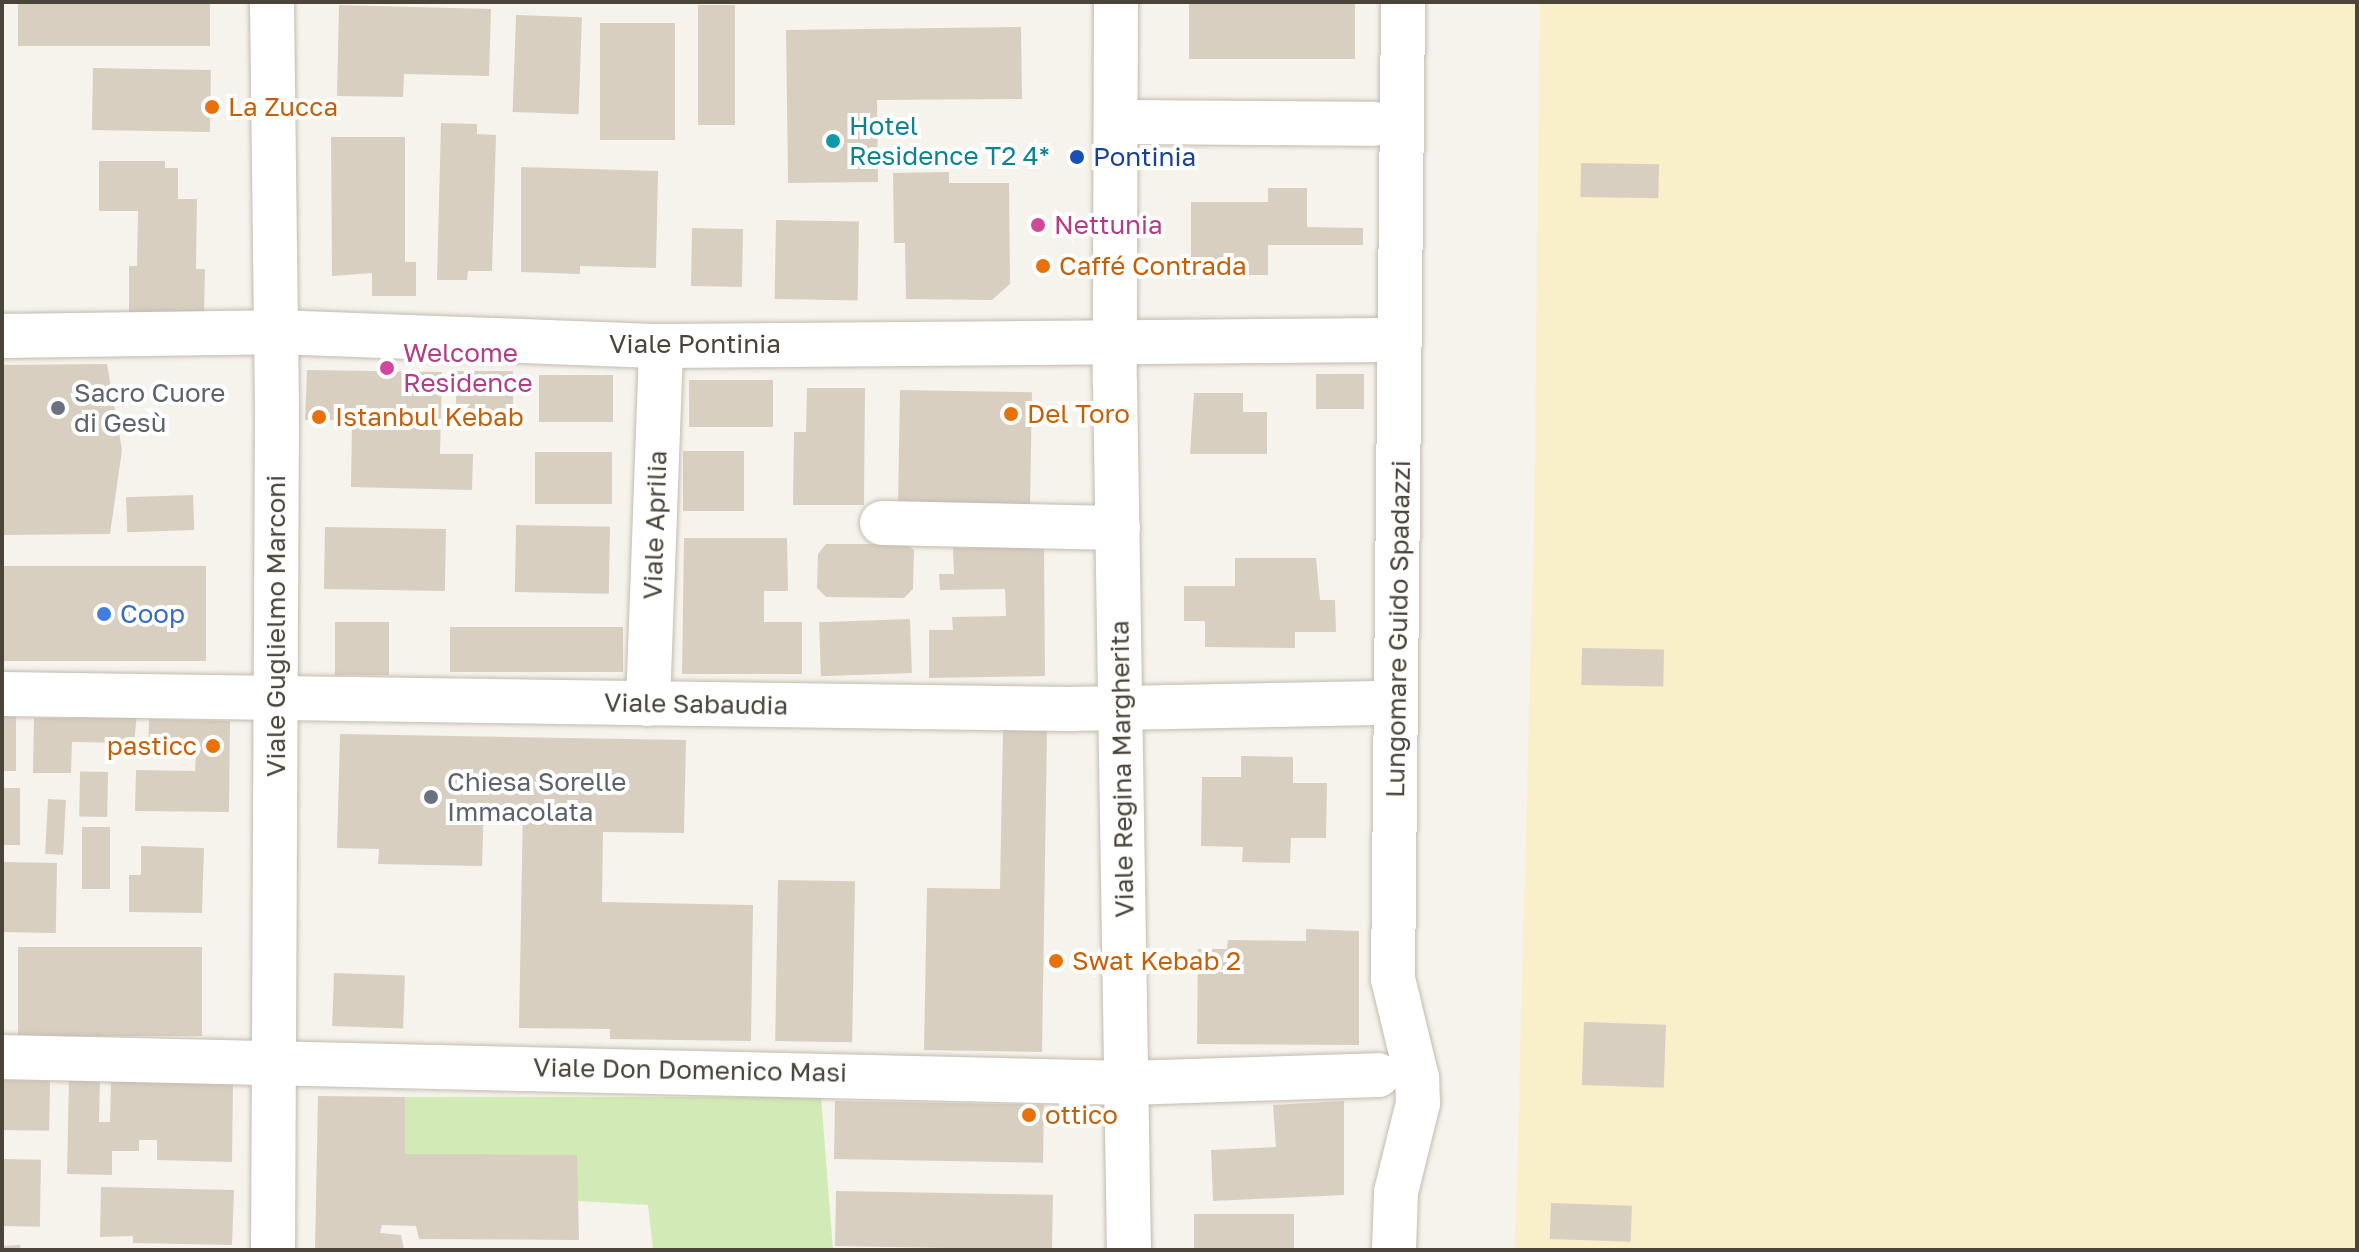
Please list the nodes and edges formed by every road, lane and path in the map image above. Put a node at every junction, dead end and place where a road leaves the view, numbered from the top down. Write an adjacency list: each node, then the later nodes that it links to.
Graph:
1 (272, 2): 6 (street, Viale Guglielmo Marconi)
2 (1116, 2): 4 (street, Viale Regina Margherita)
3 (1403, 2): 24 (street, Lungomare Guido Spadazzi)
4 (1116, 122): 5 (street); 9 (street, Viale Regina Margherita)
5 (1374, 124)
6 (275, 332): 7 (street, Viale Pontinia); 10 (street, Viale Pontinia); 14 (street, Viale Guglielmo Marconi)
7 (2, 336)
8 (1387, 340): 9 (street, Viale Pontinia)
9 (1115, 342): 10 (street, Viale Pontinia); 12 (street, Viale Regina Margherita)
10 (661, 346): 16 (street, Viale Aprilia)
11 (882, 523): 12 (street)
12 (1118, 528): 17 (street, Viale Regina Margherita)
13 (2, 694): 14 (street, Viale Sabaudia)
14 (276, 696): 16 (street, Viale Sabaudia); 19 (street, Viale Guglielmo Marconi)
15 (1390, 703): 17 (street, Viale Sabaudia)
16 (648, 704): 17 (street, Viale Sabaudia)
17 (1121, 708): 21 (street, Viale Regina Margherita)
18 (2, 1057): 19 (street, Viale Don Domenico Masi)
19 (271, 1062): 21 (street, Viale Don Domenico Masi); 22 (street, Viale Guglielmo Marconi)
20 (1378, 1075): 21 (street, Viale Don Domenico Masi)
21 (1127, 1083): 23 (street, Viale Regina Margherita)
22 (273, 1250)
23 (1129, 1250)
24 (1394, 1250)

